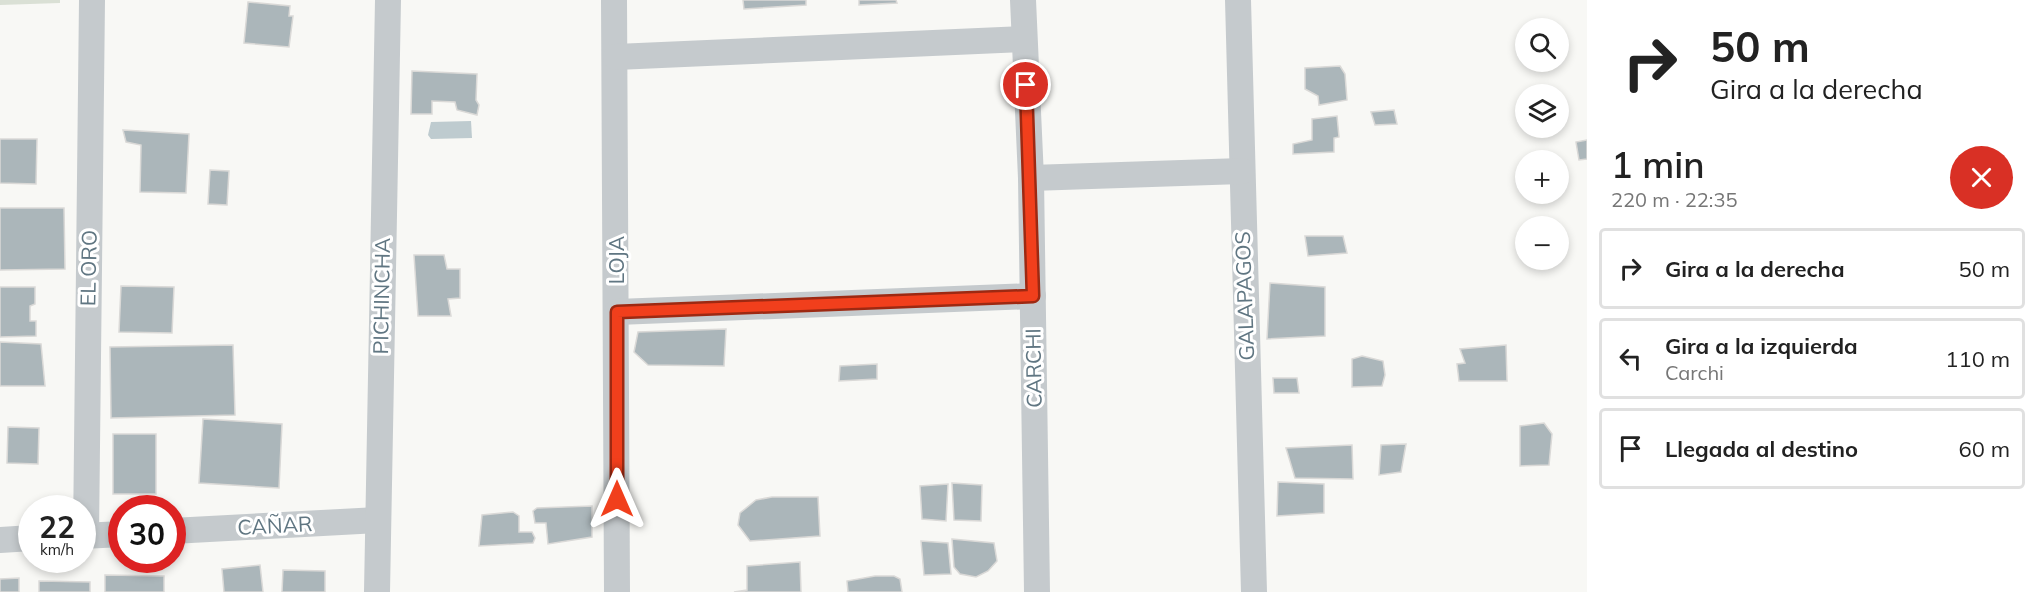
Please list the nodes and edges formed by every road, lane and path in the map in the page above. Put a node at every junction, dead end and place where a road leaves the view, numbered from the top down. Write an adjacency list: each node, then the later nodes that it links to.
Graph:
1 (92, 0): 12 (street, EL ORO)
2 (388, 0): 13 (street, PICHINCHA)
3 (614, 0): 7 (street, LOJA)
4 (1023, 0): 6 (street, CARCHI)
5 (1238, 0): 8 (street, GALAPAGOS)
6 (1024, 39): 7 (street); 9 (street, CARCHI)
7 (616, 57): 11 (street, LOJA)
8 (1242, 171): 9 (street); 20 (street, GALAPAGOS)
9 (1031, 178): 10 (street, CARCHI)
10 (1033, 296): 11 (street); 19 (street, CARCHI)
11 (617, 312): 18 (street, LOJA)
12 (85, 495)
13 (378, 520): 14 (street, CAÑAR); 17 (street, PICHINCHA)
14 (186, 530)
15 (18, 539): 16 (street)
16 (0, 540)
17 (377, 592)
18 (617, 592)
19 (1036, 592)
20 (1254, 592)

